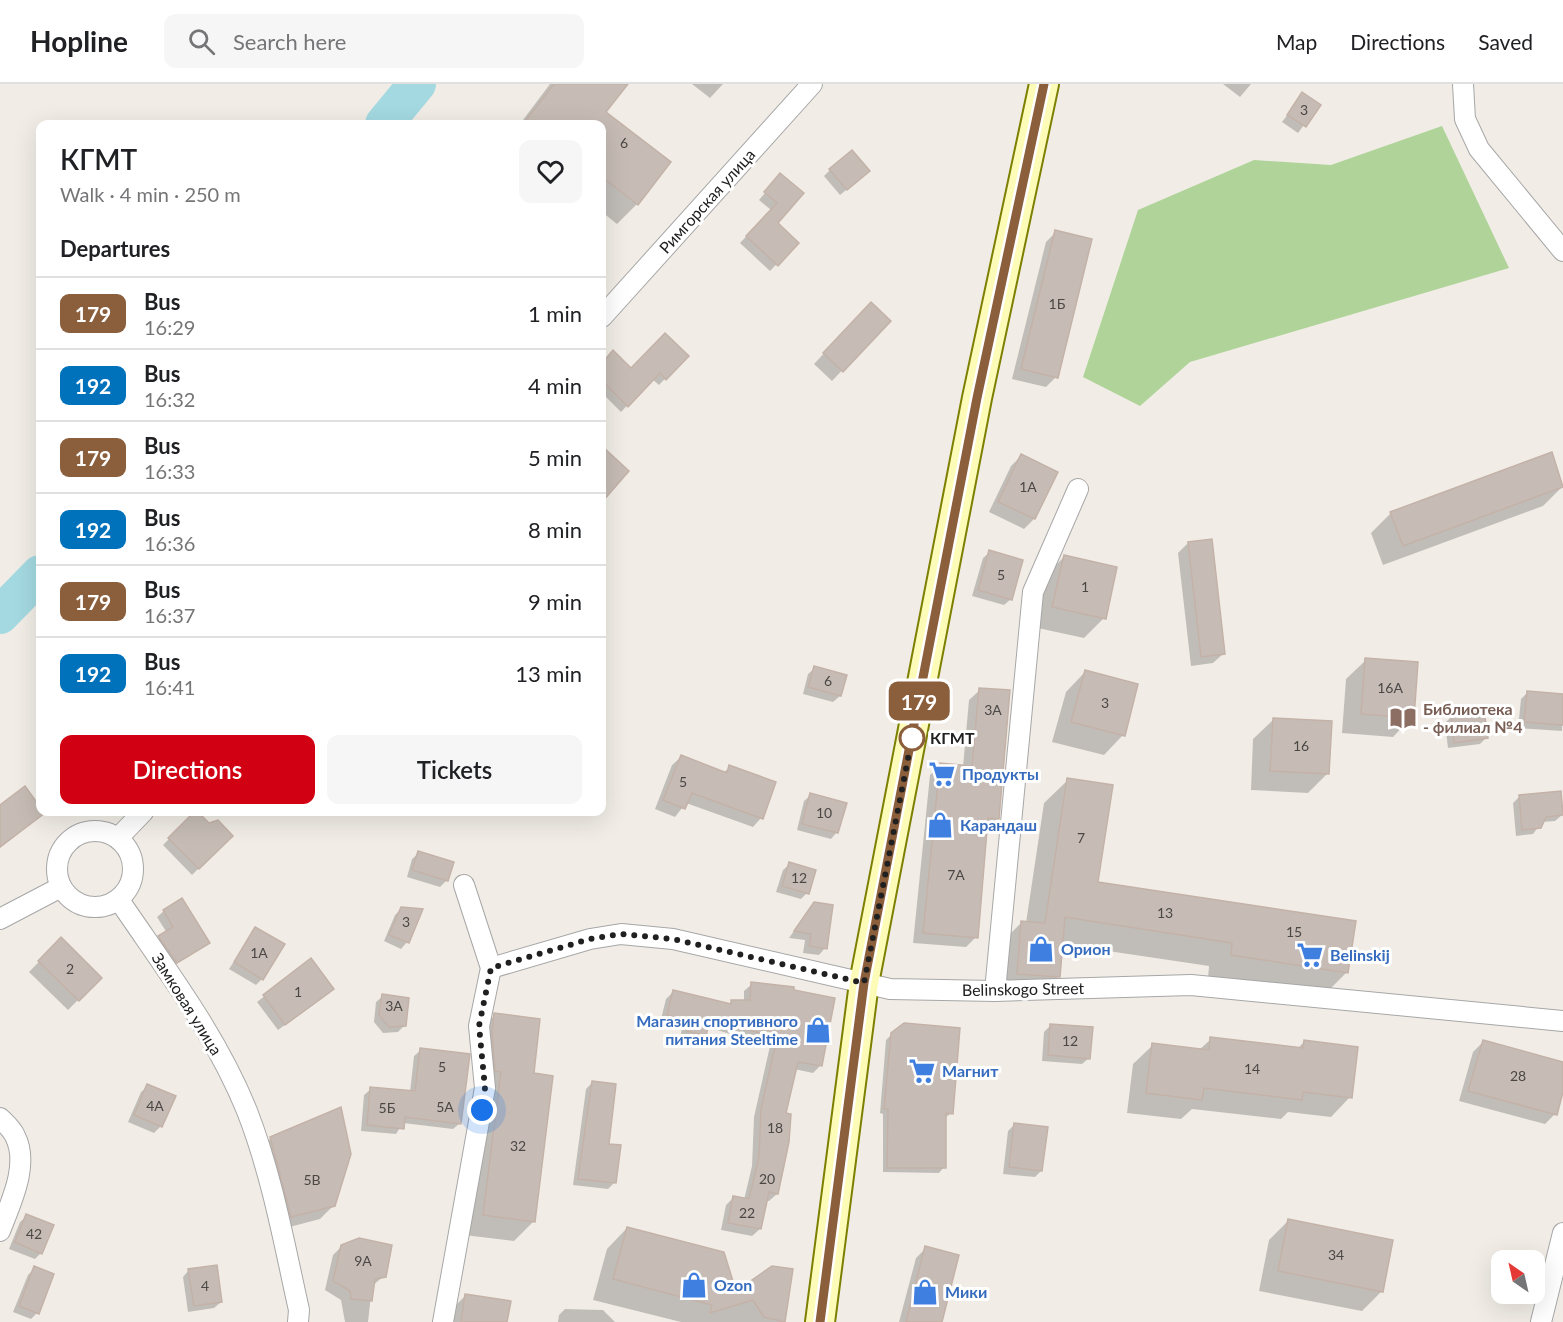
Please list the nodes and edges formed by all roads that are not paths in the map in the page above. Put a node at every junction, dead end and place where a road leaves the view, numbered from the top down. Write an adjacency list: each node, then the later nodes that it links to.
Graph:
1 (812, 84): 5 (street, Римгорская улица)
2 (1044, 84): 14 (main road)
3 (1463, 84): 4 (street)
4 (1563, 251)
5 (606, 313)
6 (1078, 489): 15 (street)
7 (139, 816): 8 (street)
8 (118, 838): 10 (street); 11 (street)
9 (464, 885): 13 (street)
10 (61, 887): 11 (street); 12 (street)
11 (119, 900): 20 (street, Замковая улица)
12 (0, 919)
13 (491, 968): 14 (street, Belinskogo Street); 21 (street)
14 (864, 983): 15 (street, Belinskogo Street); 22 (main road)
15 (995, 991): 16 (street, Belinskogo Street)
16 (1563, 1021)
17 (0, 1118): 18 (street)
18 (0, 1231)
19 (1563, 1233): 23 (street)
20 (298, 1322)
21 (442, 1322)
22 (820, 1322)
23 (1541, 1322)

